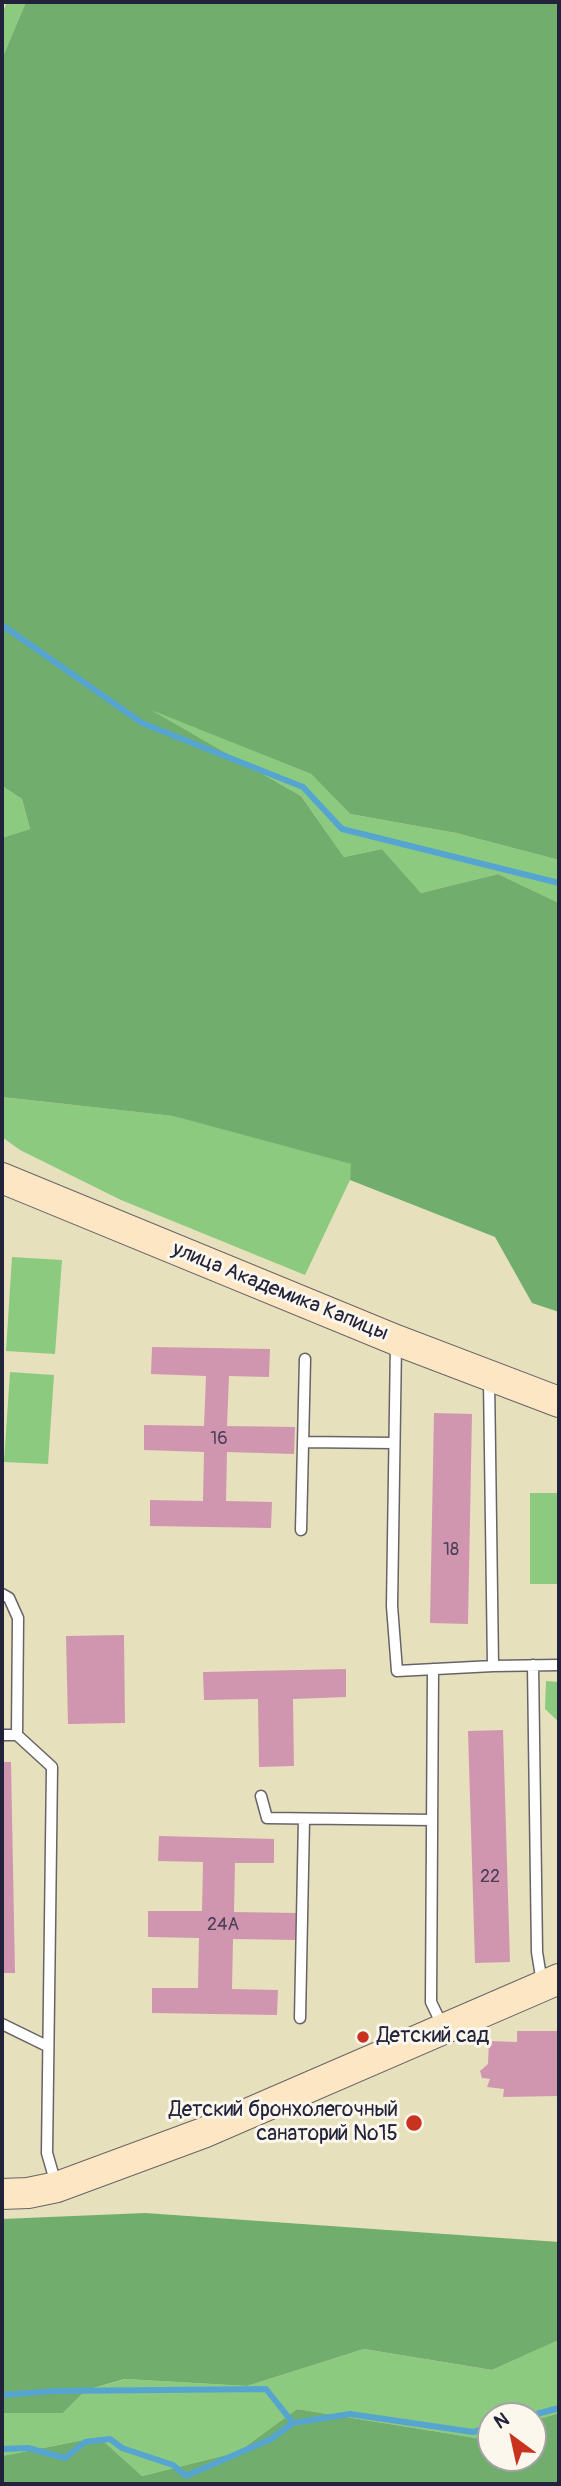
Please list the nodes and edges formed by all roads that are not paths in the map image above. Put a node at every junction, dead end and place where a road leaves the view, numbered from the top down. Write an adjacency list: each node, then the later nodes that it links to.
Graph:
1 (2, 1178): 2 (street, улица Академика Капицы)
2 (396, 1340): 4 (street, улица Академика Капицы); 7 (lane)
3 (305, 1359): 6 (lane)
4 (490, 1375): 5 (street, улица Академика Капицы); 12 (lane)
5 (559, 1402)
6 (303, 1442): 7 (lane); 8 (lane)
7 (394, 1443): 13 (lane)
8 (301, 1530)
9 (2, 1594): 15 (lane)
10 (533, 1665): 11 (lane); 12 (lane); 19 (lane)
11 (559, 1665)
12 (493, 1666): 13 (lane)
13 (433, 1669): 18 (lane)
14 (2, 1735): 15 (lane)
15 (17, 1735): 23 (lane)
16 (261, 1796): 17 (lane)
17 (304, 1819): 18 (lane); 20 (lane)
18 (432, 1820): 22 (lane)
19 (551, 1982): 22 (street)
20 (300, 2018)
21 (2, 2024): 23 (lane)
22 (443, 2027): 24 (street)
23 (47, 2046): 24 (lane)
24 (57, 2187): 25 (street)
25 (2, 2194)

